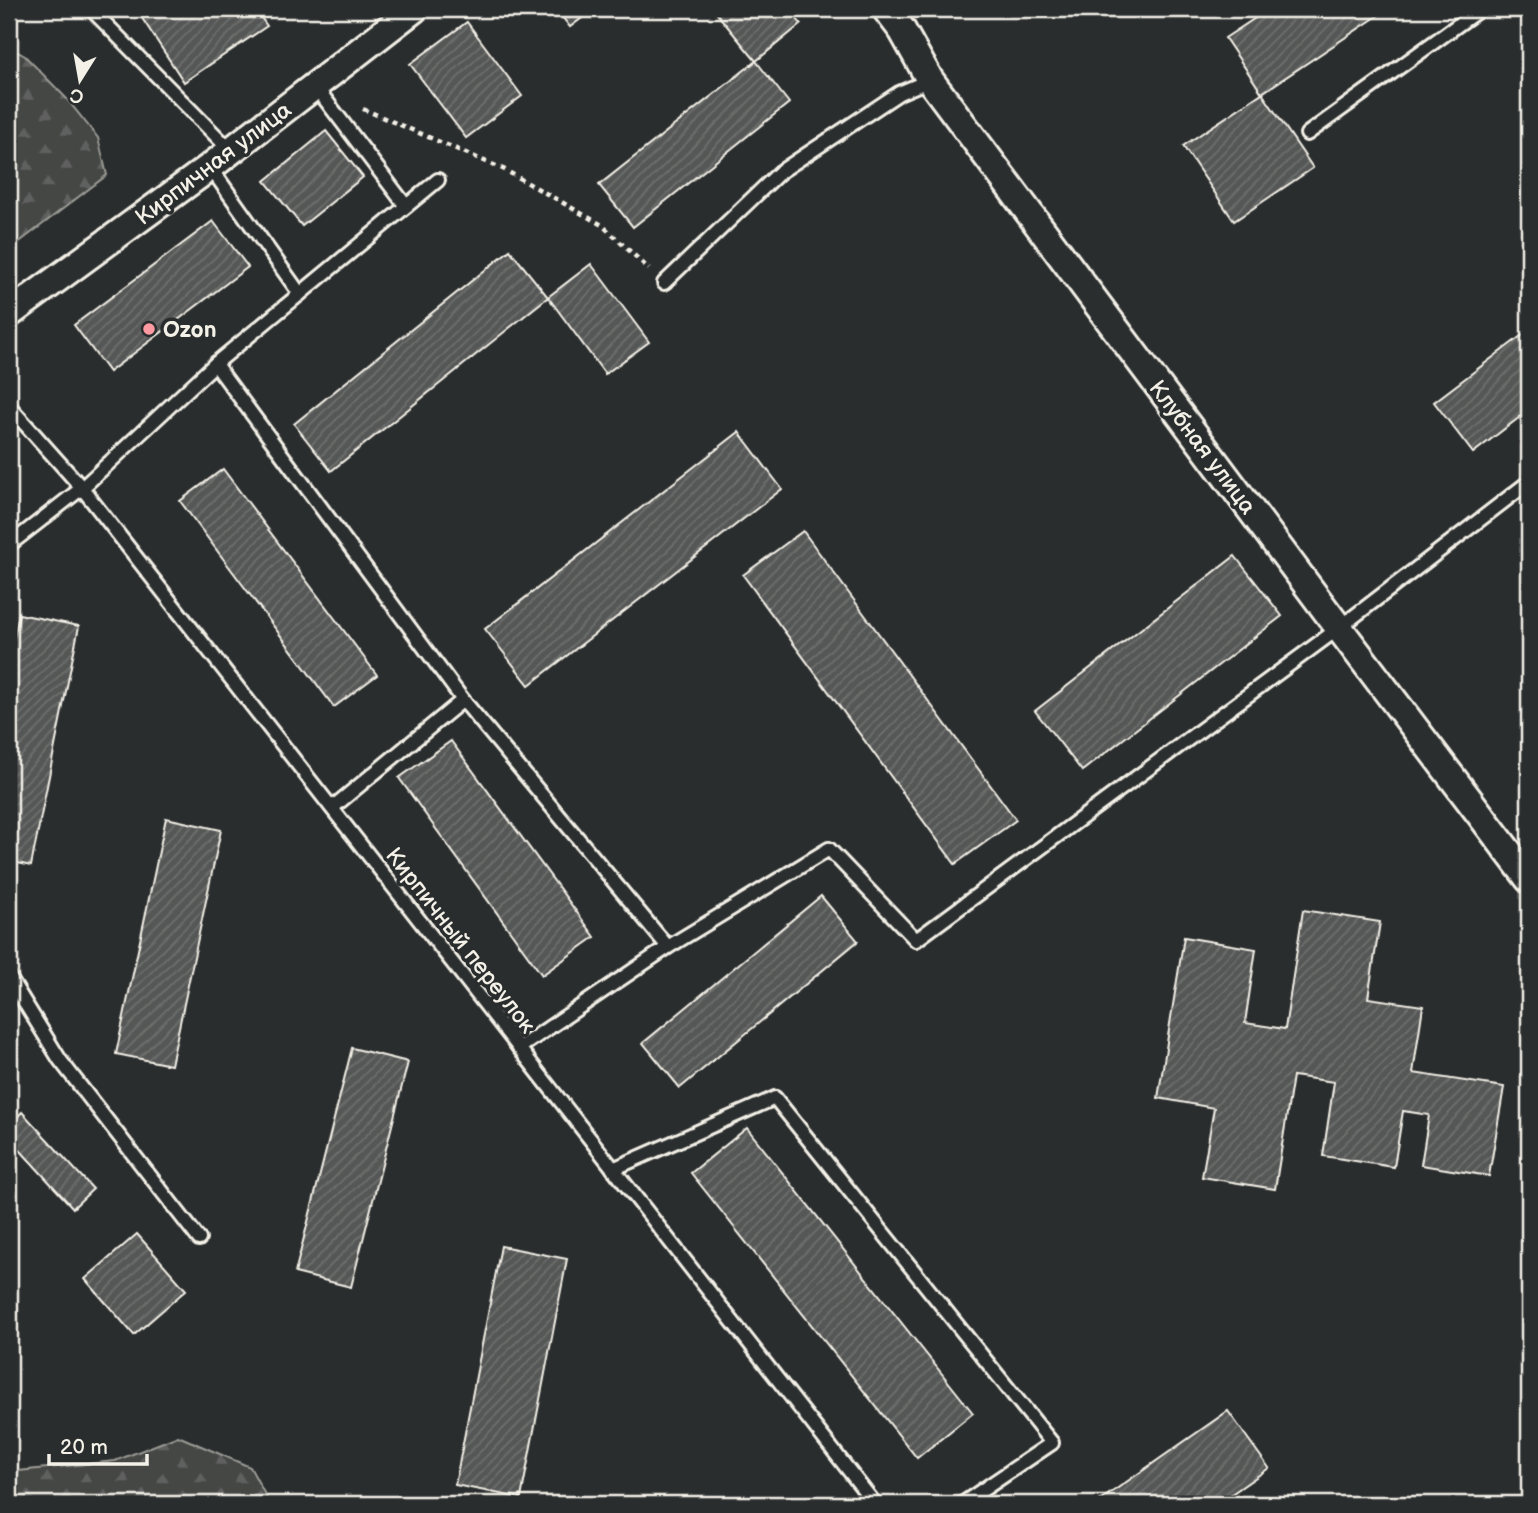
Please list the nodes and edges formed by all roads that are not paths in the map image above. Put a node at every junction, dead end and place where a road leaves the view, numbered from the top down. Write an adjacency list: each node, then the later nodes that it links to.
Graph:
1 (91, 9): 8 (lane)
2 (414, 9): 6 (street, Кирпичная улица)
3 (886, 9): 5 (street, Клубная улица)
4 (1480, 9): 7 (lane)
5 (930, 80): 12 (lane); 20 (street, Клубная улица)
6 (315, 86): 8 (street, Кирпичная улица); 11 (lane)
7 (1307, 134)
8 (231, 151): 9 (street, Кирпичная улица)
9 (210, 167): 13 (lane); 14 (street, Кирпичная улица)
10 (438, 180): 11 (lane)
11 (406, 206): 13 (lane)
12 (664, 283)
13 (300, 294): 15 (lane)
14 (9, 314)
15 (215, 364): 18 (lane); 21 (lane)
16 (9, 406): 18 (lane, Кирпичный переулок)
17 (1529, 482): 20 (lane)
18 (82, 488): 19 (lane); 22 (lane, Кирпичный переулок)
19 (9, 545)
20 (1339, 628): 23 (street, Клубная улица); 24 (lane)
21 (463, 700): 22 (lane); 24 (lane)
22 (332, 808): 26 (lane, Кирпичный переулок)
23 (1529, 879)
24 (668, 947): 26 (lane)
25 (9, 977): 28 (lane)
26 (519, 1048): 27 (lane, Кирпичный переулок)
27 (613, 1169): 29 (lane, Кирпичный переулок); 30 (lane)
28 (199, 1239)
29 (875, 1504)
30 (962, 1504)

